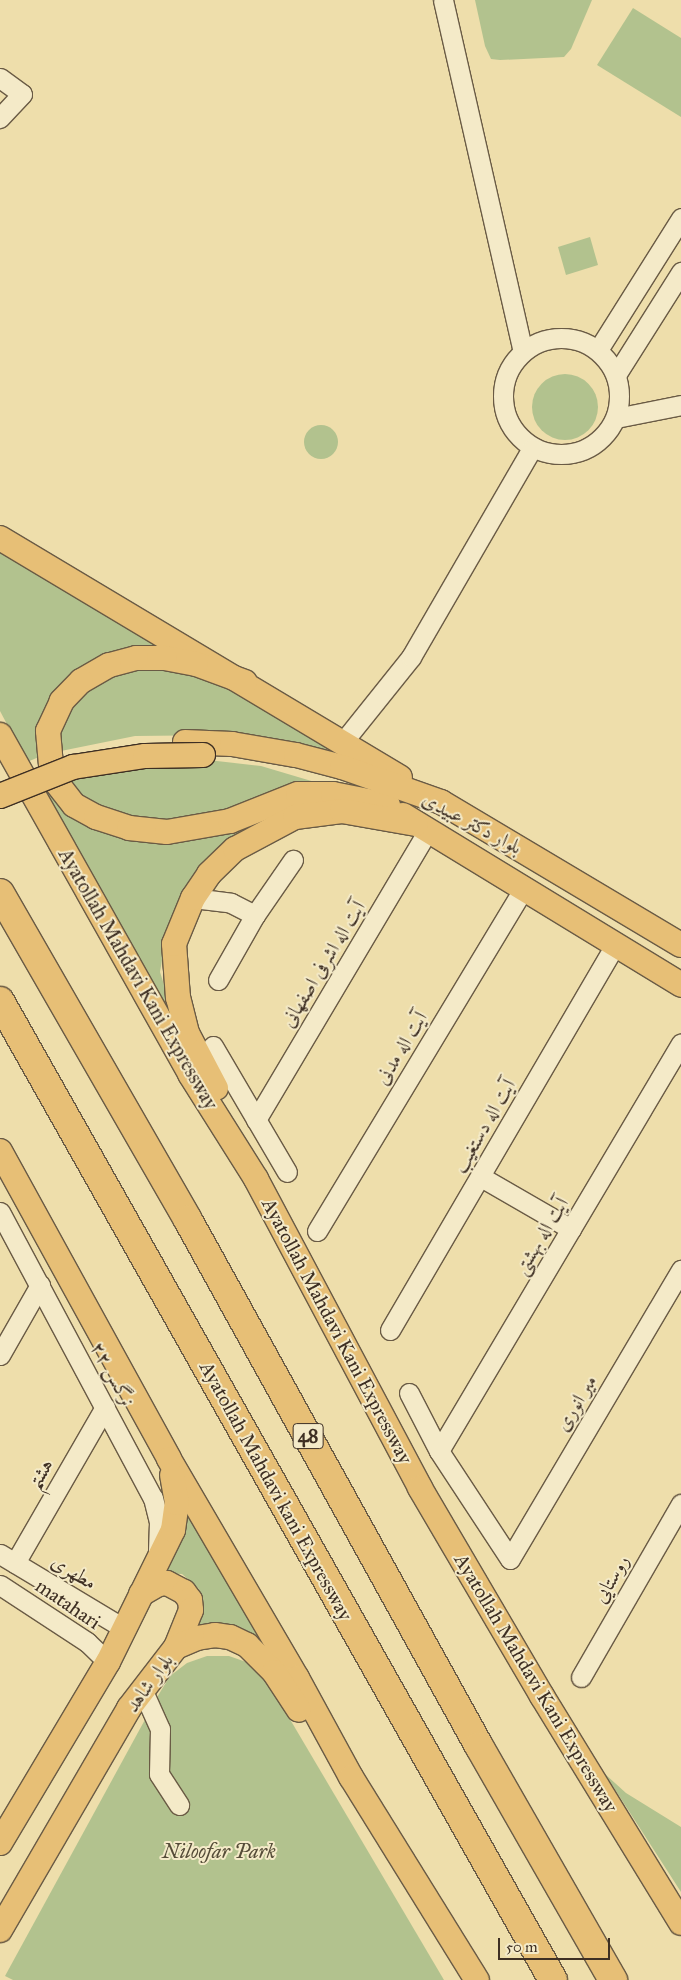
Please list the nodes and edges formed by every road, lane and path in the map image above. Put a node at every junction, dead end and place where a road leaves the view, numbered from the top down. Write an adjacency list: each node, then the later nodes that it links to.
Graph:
1 (444, 0): 7 (street)
2 (0, 78): 3 (street)
3 (0, 118)
4 (681, 218): 6 (street)
5 (681, 272): 8 (street)
6 (598, 350): 7 (street); 8 (street)
7 (523, 351): 11 (street)
8 (616, 375): 10 (street)
9 (681, 405): 10 (street)
10 (616, 418): 11 (street)
11 (532, 448): 15 (street)
12 (0, 538): 13 (main road)
13 (245, 682): 15 (main road); 20 (main road)
14 (0, 735): 40 (main road, Ayatollah Mahdavi Kani Expressway)
15 (343, 742): 19 (main road)
16 (194, 748): 17 (main road); 18 (main road, bridge); 19 (main road, بلوار دکتر عبیدی); 20 (main road, بلوار دکتر عبیدی)
17 (0, 783)
18 (0, 796)
19 (441, 802): 30 (main road, بلوار دکتر عبیدی)
20 (388, 805): 21 (main road, بلوار دکتر عبیدی)
21 (422, 827): 23 (main road); 24 (main road, بلوار دکتر عبیدی); 36 (street, آیت اله اشرفی اصفهانی)
22 (293, 860): 28 (street)
23 (209, 874): 26 (main road); 27 (street)
24 (523, 889): 29 (main road, بلوار دکتر عبیدی); 43 (street, آیت اله مدنی)
25 (0, 894): 71 (highway, 48)
26 (193, 898): 27 (street); 40 (main road)
27 (231, 903): 28 (street)
28 (255, 915): 31 (street)
29 (615, 945): 32 (main road, بلوار دکتر عبیدی); 39 (street, آیت اله دستغیب)
30 (681, 946)
31 (218, 980)
32 (681, 986)
33 (0, 1001): 70 (highway, Ayatollah Mahdavi kani Expressway)
34 (681, 1043): 42 (street, آیت اله بهشتی)
35 (213, 1046): 36 (street)
36 (256, 1120): 38 (street)
37 (0, 1151): 51 (main road)
38 (287, 1172)
39 (481, 1177): 42 (street); 46 (street, آیت اله دستغیب)
40 (256, 1179): 67 (main road, Ayatollah Mahdavi Kani Expressway)
41 (0, 1212): 45 (street, نرگس ۲۲)
42 (571, 1229): 50 (street, آیت اله بهشتی)
43 (318, 1230)
44 (681, 1270): 50 (street, میر انوری)
45 (40, 1285): 47 (street); 49 (street, نرگس ۲۲)
46 (390, 1330)
47 (0, 1355)
48 (409, 1393): 50 (street)
49 (105, 1407): 53 (street, هشتم); 54 (street, نرگس ۲۲)
50 (439, 1451)
51 (169, 1459): 54 (main road); 64 (main road)
52 (681, 1504): 62 (street, روستایی)
53 (7, 1559): 57 (street, مطهری)
54 (155, 1565): 56 (main road)
55 (0, 1586): 59 (street, matahari)
56 (141, 1594): 58 (main road); 60 (main road)
57 (88, 1607): 58 (street, مطهری); 59 (street)
58 (125, 1629): 61 (main road)
59 (74, 1633): 61 (street, matahari)
60 (176, 1646): 63 (main road, بلوار شاهد); 64 (main road, بلوار شاهد)
61 (108, 1662): 66 (main road)
62 (581, 1677)
63 (142, 1689): 65 (street); 68 (main road, بلوار شاهد)
64 (351, 1777): 69 (main road)
65 (179, 1805)
66 (0, 1842)
67 (681, 1922)
68 (0, 1930)
69 (477, 1980)
70 (553, 1980)
71 (613, 1980)

